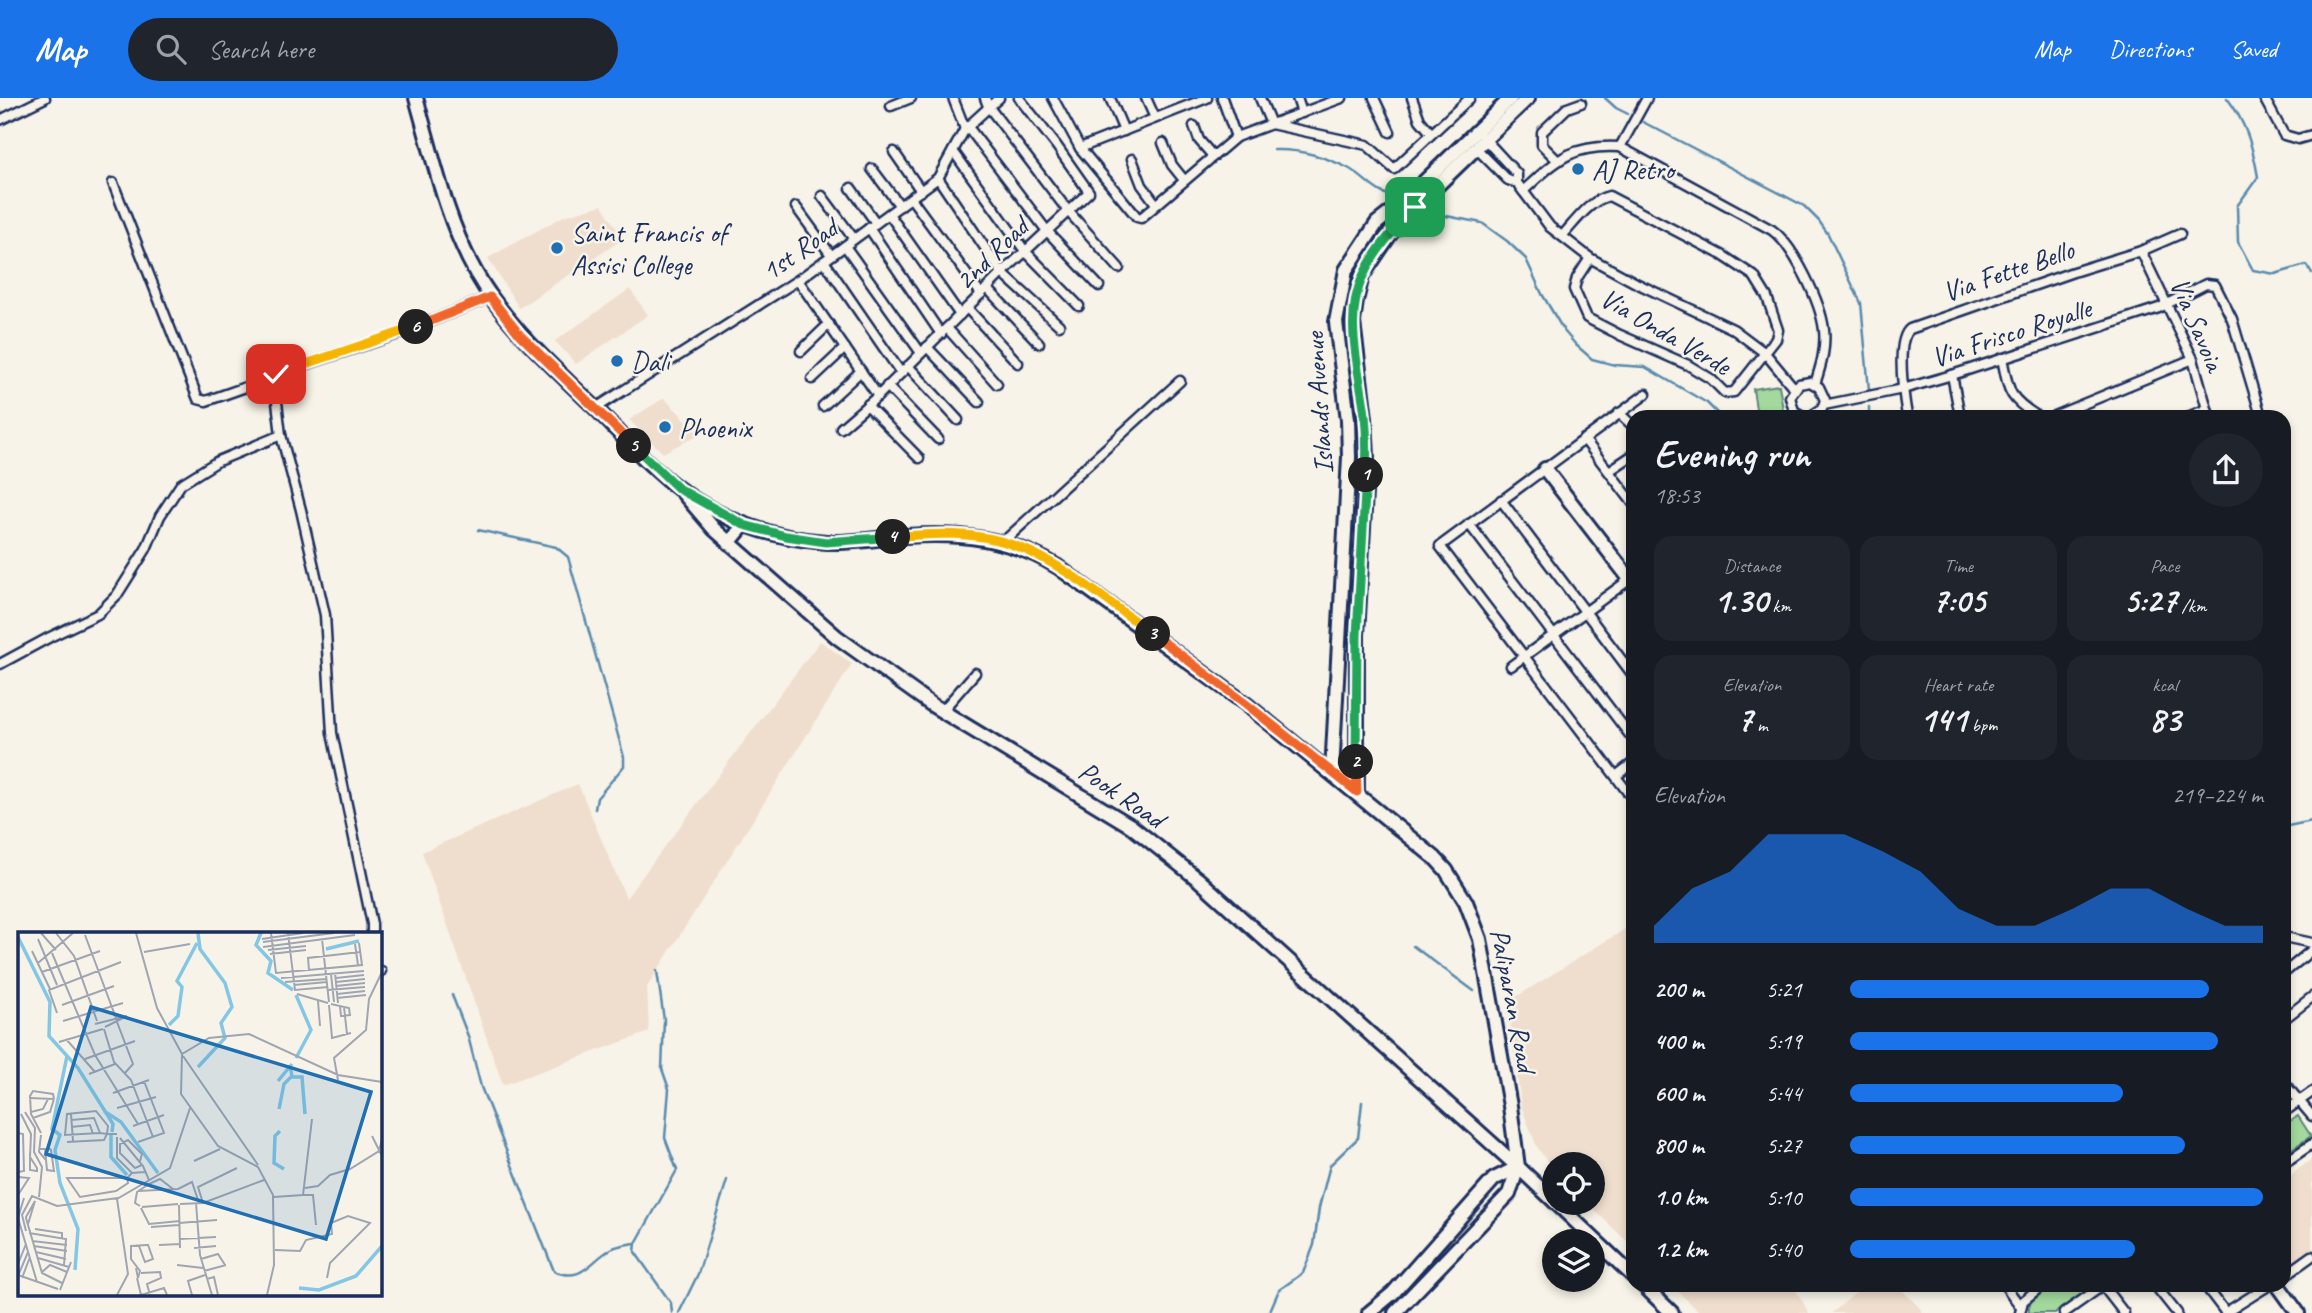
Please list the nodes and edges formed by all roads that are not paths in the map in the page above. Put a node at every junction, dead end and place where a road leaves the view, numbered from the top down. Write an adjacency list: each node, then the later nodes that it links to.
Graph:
1 (45, 98): 21 (street)
2 (416, 98): 76 (street, Paliparan Road)
3 (911, 98): 26 (street)
4 (953, 98): 32 (street)
5 (999, 98): 23 (street, 1st Road)
6 (1019, 98): 59 (street, 2nd Road)
7 (1052, 98): 41 (street)
8 (1110, 98): 33 (street)
9 (1146, 98): 28 (street)
10 (1207, 98): 24 (street)
11 (1222, 98): 37 (street)
12 (1260, 98): 30 (street)
13 (1297, 98): 27 (street)
14 (1374, 98): 34 (street)
15 (1412, 98): 35 (street)
16 (1511, 98): 38 (street, Islands Avenue)
17 (1528, 98): 38 (street, Islands Avenue)
18 (1647, 98): 40 (street)
19 (2264, 98): 36 (street)
20 (1337, 99): 27 (street)
21 (34, 100): 29 (street)
22 (1464, 100): 35 (street)
23 (987, 102): 32 (street, 1st Road); 59 (street)
24 (1186, 102): 28 (street)
25 (1581, 103): 46 (street)
26 (891, 106)
27 (1302, 113): 30 (street)
28 (1155, 118): 33 (street)
29 (0, 120)
30 (1271, 124): 35 (street); 37 (street)
31 (1194, 126): 44 (street)
32 (966, 128): 42 (street, 1st Road); 62 (street)
33 (1124, 131): 41 (street)
34 (1390, 132)
35 (1432, 133)
36 (2312, 135)
37 (1237, 137): 44 (street)
38 (1477, 140): 53 (street); 148 (street, Islands Avenue); 151 (street, Islands Avenue)
39 (1163, 143): 49 (street)
40 (1620, 147): 46 (street); 99 (street)
41 (1080, 148): 56 (street)
42 (953, 151): 48 (street, 1st Road); 67 (street)
43 (894, 152): 52 (street)
44 (1212, 155): 49 (street)
45 (1132, 159): 56 (street)
46 (1558, 161): 53 (street)
47 (872, 169): 57 (street)
48 (938, 178): 52 (street, 1st Road); 72 (street)
49 (1184, 180): 56 (street)
50 (113, 183): 95 (street)
51 (851, 188): 61 (street)
52 (921, 191): 55 (street, 1st Road)
53 (1523, 191): 64 (street)
54 (822, 195): 65 (street)
55 (911, 198): 57 (street, 1st Road); 75 (street)
56 (1156, 204)
57 (900, 206): 60 (street, 1st Road)
58 (796, 207): 69 (street)
59 (1068, 211): 62 (street, 2nd Road); 71 (street)
60 (889, 214): 61 (street, 1st Road); 79 (street)
61 (872, 226): 65 (street, 1st Road); 82 (street)
62 (1047, 231): 67 (street, 2nd Road); 74 (street)
63 (2180, 234): 68 (street, Via Fette Bello)
64 (1562, 236): 70 (street); 87 (street)
65 (854, 239): 66 (street, 1st Road)
66 (845, 246): 69 (street, 1st Road); 85 (street)
67 (1025, 251): 72 (street, 2nd Road); 78 (street)
68 (2141, 251): 77 (street, Via Savoia); 102 (street, Via Fette Bello)
69 (827, 258): 73 (street, 1st Road); 93 (street)
70 (1590, 258): 87 (street); 87 (street, Via Onda Verde)
71 (1119, 268)
72 (1002, 272): 75 (street, 2nd Road); 81 (street)
73 (798, 279): 80 (street); 109 (street, 1st Road)
74 (1099, 286)
75 (984, 291): 79 (street, 2nd Road); 83 (street)
76 (490, 297): 95 (street); 109 (street, Paliparan Road)
77 (2168, 305): 88 (street, Via Frisco Royalle); 89 (street, Via Savoia); 117 (street, Via Frisco Royalle)
78 (1079, 306)
79 (963, 311): 82 (street, 2nd Road); 90 (street)
80 (829, 324): 84 (street); 86 (street)
81 (1059, 325)
82 (944, 331): 85 (street, 2nd Road); 98 (street)
83 (1039, 343)
84 (845, 348): 92 (street); 96 (street)
85 (924, 350): 91 (street, 2nd Road); 105 (street)
86 (801, 351)
87 (1765, 353): 101 (street)
88 (2002, 358): 94 (street, Via Frisco Royalle); 114 (street)
89 (2193, 359): 115 (street); 116 (street, Via Savoia)
90 (1018, 363)
91 (908, 366): 93 (street, 2nd Road); 119 (street)
92 (861, 371): 104 (street); 108 (street)
93 (901, 373): 100 (street, 2nd Road)
94 (1952, 375): 102 (street, Via Frisco Royalle); 113 (street)
95 (274, 377): 122 (street)
96 (811, 379)
97 (1180, 381): 134 (street)
98 (997, 384)
99 (1815, 384): 101 (street); 107 (street)
100 (887, 386): 104 (street, 2nd Road); 123 (street)
101 (1794, 388): 110 (street)
102 (1903, 390): 107 (street, Via Frisco Royalle); 112 (street, Via Fette Bello)
103 (1646, 394): 118 (street)
104 (878, 396): 106 (street, 2nd Road)
105 (979, 402)
106 (867, 405): 121 (street, 2nd Road); 125 (street)
107 (1824, 405): 111 (street)
108 (823, 406)
109 (596, 408): 129 (street, Paliparan Road)
110 (1794, 410)
111 (1821, 410)
112 (1906, 410)
113 (1959, 410)
114 (2028, 410)
115 (2069, 410)
116 (2207, 410)
117 (2259, 410)
118 (1619, 413): 120 (street); 124 (street)
119 (958, 420)
120 (1626, 420)
121 (841, 428)
122 (281, 435): 141 (street); 152 (street)
123 (938, 439)
124 (1584, 439): 127 (street); 128 (street)
125 (919, 457)
126 (1626, 459): 128 (street)
127 (1545, 469): 131 (street); 136 (street)
128 (1609, 471): 130 (street)
129 (679, 489): 133 (street, Paliparan Road); 135 (street, Pook Road)
130 (1626, 494)
131 (1501, 500): 132 (street); 138 (street)
132 (1469, 524): 139 (street); 140 (street)
133 (744, 525): 134 (street, Paliparan Road); 135 (street)
134 (1003, 542): 148 (street, Paliparan Road)
135 (729, 543): 145 (street, Pook Road)
136 (1626, 572)
137 (1626, 584): 138 (street)
138 (1584, 612): 139 (street); 143 (street)
139 (1554, 637): 140 (street); 146 (street)
140 (1524, 656): 142 (street); 149 (street)
141 (0, 664)
142 (1511, 666)
143 (1626, 666)
144 (975, 673): 145 (street)
145 (942, 711): 166 (street, Pook Road)
146 (1626, 730)
147 (1626, 769): 149 (street)
148 (1332, 772): 151 (street, Paliparan Road)
149 (1616, 776): 150 (street)
150 (1626, 790)
151 (1357, 792): 166 (street, Paliparan Road)
152 (372, 932)
153 (2291, 938): 154 (street)
154 (2312, 943)
155 (2312, 950): 156 (street)
156 (2291, 967)
157 (2312, 997): 158 (street)
158 (2291, 1014)
159 (2291, 1090): 161 (street)
160 (2312, 1092): 161 (street)
161 (2301, 1100): 162 (street); 163 (street)
162 (2291, 1107)
163 (2312, 1116)
164 (2312, 1144): 165 (street)
165 (2291, 1158)
166 (1518, 1167): 167 (street); 182 (street); 183 (street)
167 (1542, 1190)
168 (1568, 1215): 170 (street)
169 (2312, 1256): 171 (street)
170 (1626, 1269)
171 (2291, 1271)
172 (1650, 1292): 188 (street)
173 (2009, 1292): 184 (street)
174 (2033, 1292): 184 (street)
175 (2095, 1292): 185 (street)
176 (2109, 1292): 189 (street)
177 (2160, 1292): 190 (street)
178 (2210, 1292): 191 (street)
179 (2260, 1292): 191 (street)
180 (2275, 1292): 192 (street)
181 (2278, 1292): 193 (street)
182 (1393, 1293): 183 (street); 186 (street)
183 (1406, 1303): 187 (street)
184 (2020, 1309)
185 (2068, 1312)
186 (1369, 1313)
187 (1395, 1313)
188 (1672, 1313)
189 (2124, 1313)
190 (2177, 1313)
191 (2225, 1313)
192 (2288, 1313)
193 (2298, 1313)

